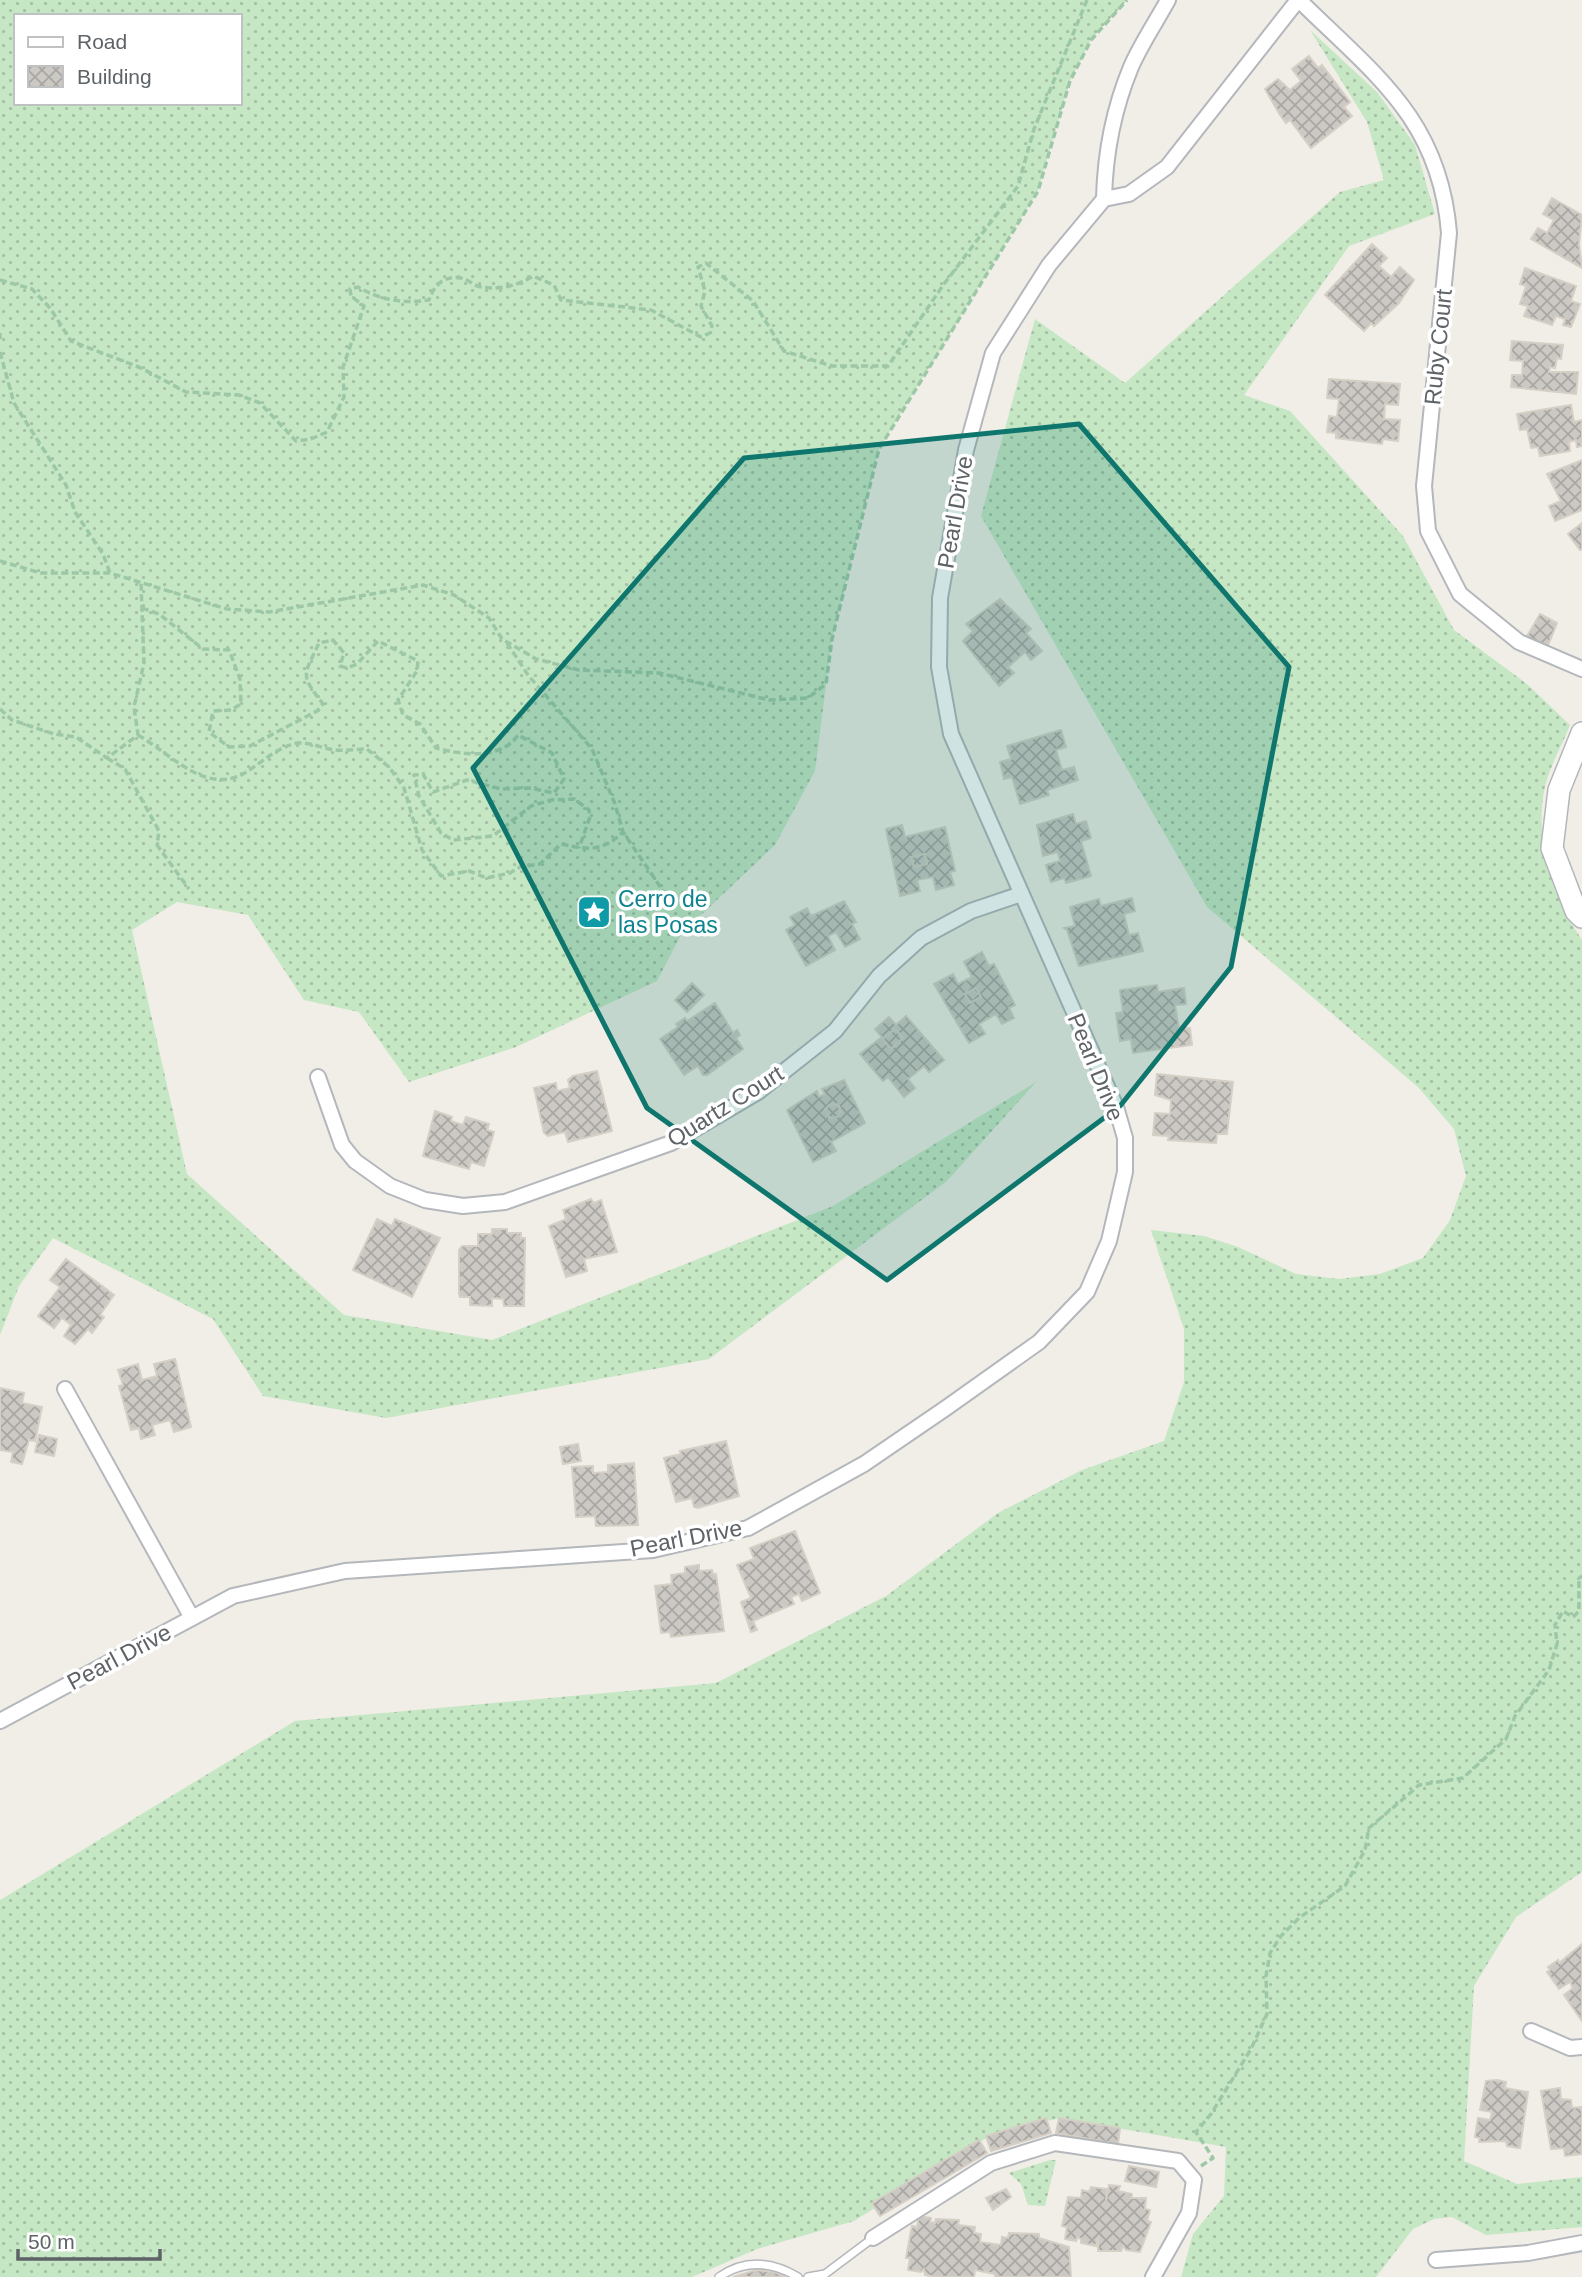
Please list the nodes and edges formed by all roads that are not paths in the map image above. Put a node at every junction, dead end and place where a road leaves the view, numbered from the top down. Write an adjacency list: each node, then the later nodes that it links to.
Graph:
1 (1168, 0): 3 (street)
2 (1299, 0): 3 (street); 4 (street, Ruby Court)
3 (1104, 199): 6 (street, Pearl Drive)
4 (1582, 669)
5 (1582, 733): 7 (street)
6 (1021, 894): 8 (street, Quartz Court); 10 (street, Pearl Drive)
7 (1582, 917)
8 (317, 1077)
9 (65, 1389): 10 (street)
10 (192, 1618): 11 (street, Pearl Drive)
11 (0, 1721)
12 (1531, 2031): 13 (street)
13 (1582, 2047)
14 (873, 2238): 19 (lane); 20 (street)
15 (1582, 2243): 16 (street)
16 (1436, 2260)
17 (719, 2277): 18 (lane)
18 (798, 2277)
19 (808, 2277)
20 (1153, 2277)

